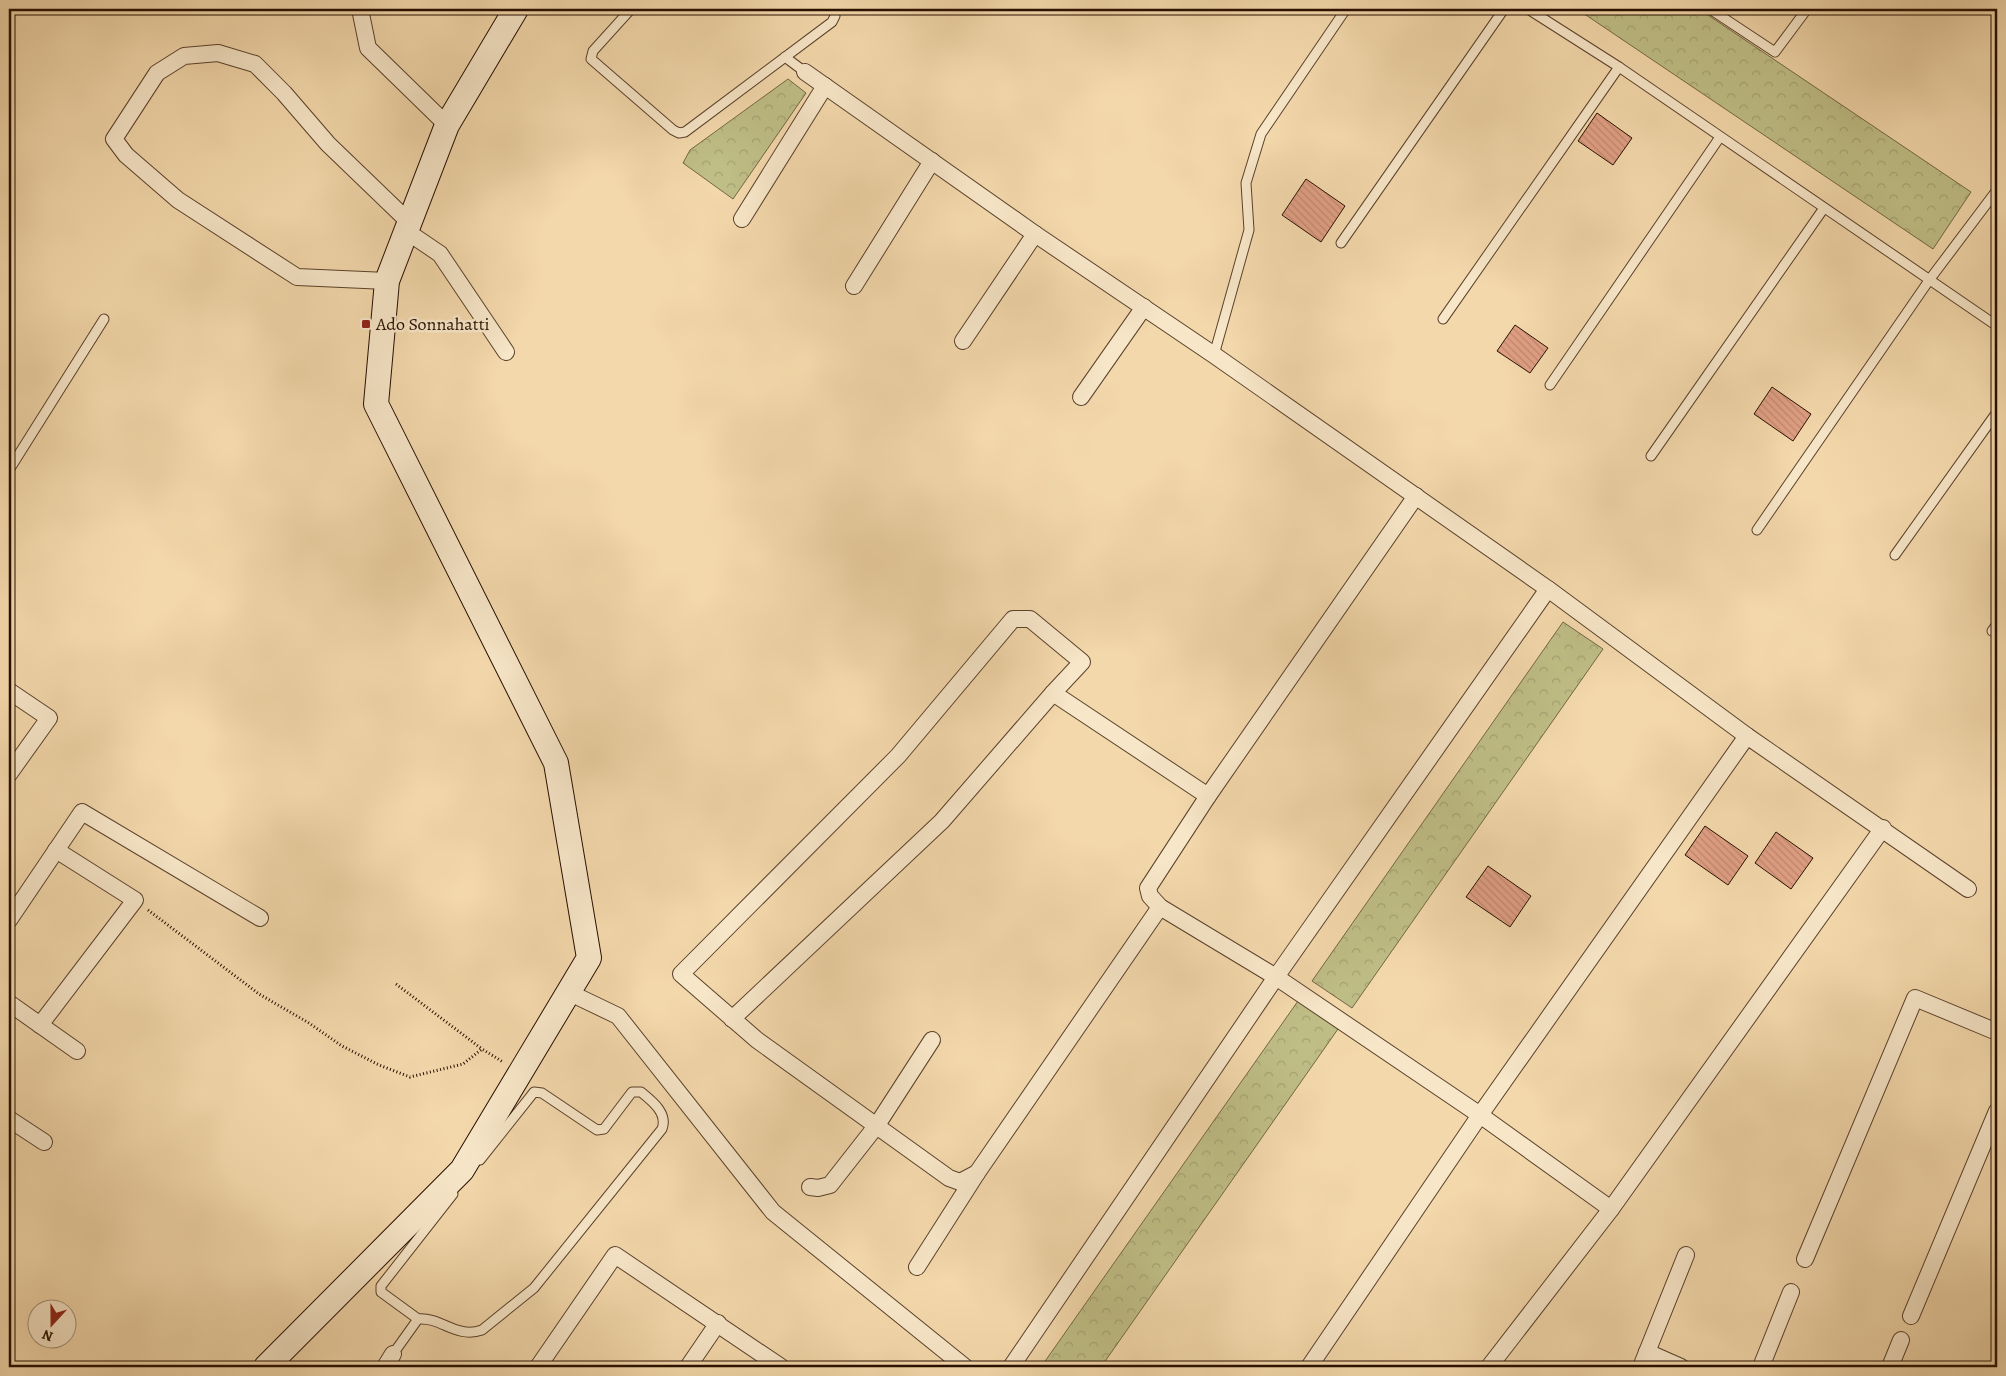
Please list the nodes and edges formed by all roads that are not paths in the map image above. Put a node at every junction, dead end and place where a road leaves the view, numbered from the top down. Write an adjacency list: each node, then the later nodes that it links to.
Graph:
1 (360, 9): 14 (street)
2 (516, 9): 14 (street)
3 (631, 9): 10 (lane)
4 (833, 9): 10 (lane)
5 (1346, 9): 32 (lane)
6 (1504, 9): 22 (lane)
7 (1528, 9): 11 (lane)
8 (1710, 9): 9 (lane)
9 (1806, 9)
10 (786, 57): 12 (lane)
11 (1619, 67): 15 (lane); 28 (lane)
12 (805, 72): 13 (street)
13 (825, 86): 16 (street); 19 (street)
14 (447, 125): 20 (street)
15 (1720, 137): 18 (lane); 33 (lane)
16 (932, 161): 21 (street); 25 (street)
17 (1997, 190): 23 (lane)
18 (1824, 208): 23 (lane); 36 (lane)
19 (742, 218)
20 (408, 227): 24 (street); 24 (street); 31 (street)
21 (1035, 234): 26 (street); 30 (street)
22 (1341, 243)
23 (1930, 279): 29 (lane); 39 (lane)
24 (387, 281): 54 (street)
25 (854, 286)
26 (1144, 307): 32 (street); 34 (street)
27 (104, 319): 37 (lane)
28 (1443, 319)
29 (1997, 326)
30 (963, 340)
31 (506, 352)
32 (1214, 355): 38 (street)
33 (1550, 385)
34 (1081, 397)
35 (1997, 412): 40 (lane)
36 (1651, 456)
37 (9, 470)
38 (1416, 496): 41 (street); 46 (street)
39 (1757, 530)
40 (1895, 555)
41 (1548, 588): 44 (street); 53 (street)
42 (9, 691): 45 (street)
43 (1053, 694): 46 (street); 56 (street); 56 (street)
44 (1747, 736): 47 (street); 62 (street)
45 (9, 774)
46 (1208, 796): 50 (street)
47 (1883, 828): 49 (street); 68 (street)
48 (56, 850): 51 (street); 52 (street); 57 (street)
49 (1968, 889)
50 (1160, 907): 53 (street); 66 (street)
51 (260, 918)
52 (9, 920)
53 (1276, 977): 62 (street); 84 (street)
54 (568, 992): 79 (street); 83 (street)
55 (9, 1003): 57 (street)
56 (732, 1019): 64 (street)
57 (40, 1025): 60 (street)
58 (1997, 1032): 70 (street)
59 (932, 1040): 64 (street)
60 (77, 1051)
61 (1997, 1111): 73 (street)
62 (1480, 1115): 68 (street); 85 (street)
63 (9, 1119): 65 (street)
64 (877, 1125): 66 (street); 67 (street)
65 (44, 1142)
66 (977, 1173): 71 (street)
67 (810, 1187)
68 (1611, 1209): 86 (street)
69 (1686, 1255): 77 (street)
70 (1805, 1259)
71 (917, 1267)
72 (1791, 1292): 88 (street)
73 (1911, 1316)
74 (418, 1319): 74 (lane); 78 (lane)
75 (718, 1323): 80 (street); 81 (street); 82 (street)
76 (1901, 1340): 89 (street)
77 (1644, 1360): 87 (street)
78 (389, 1361)
79 (266, 1367)
80 (538, 1367)
81 (688, 1367)
82 (781, 1367)
83 (965, 1367)
84 (1011, 1367)
85 (1309, 1367)
86 (1490, 1367)
87 (1681, 1367)
88 (1761, 1367)
89 (1890, 1367)

